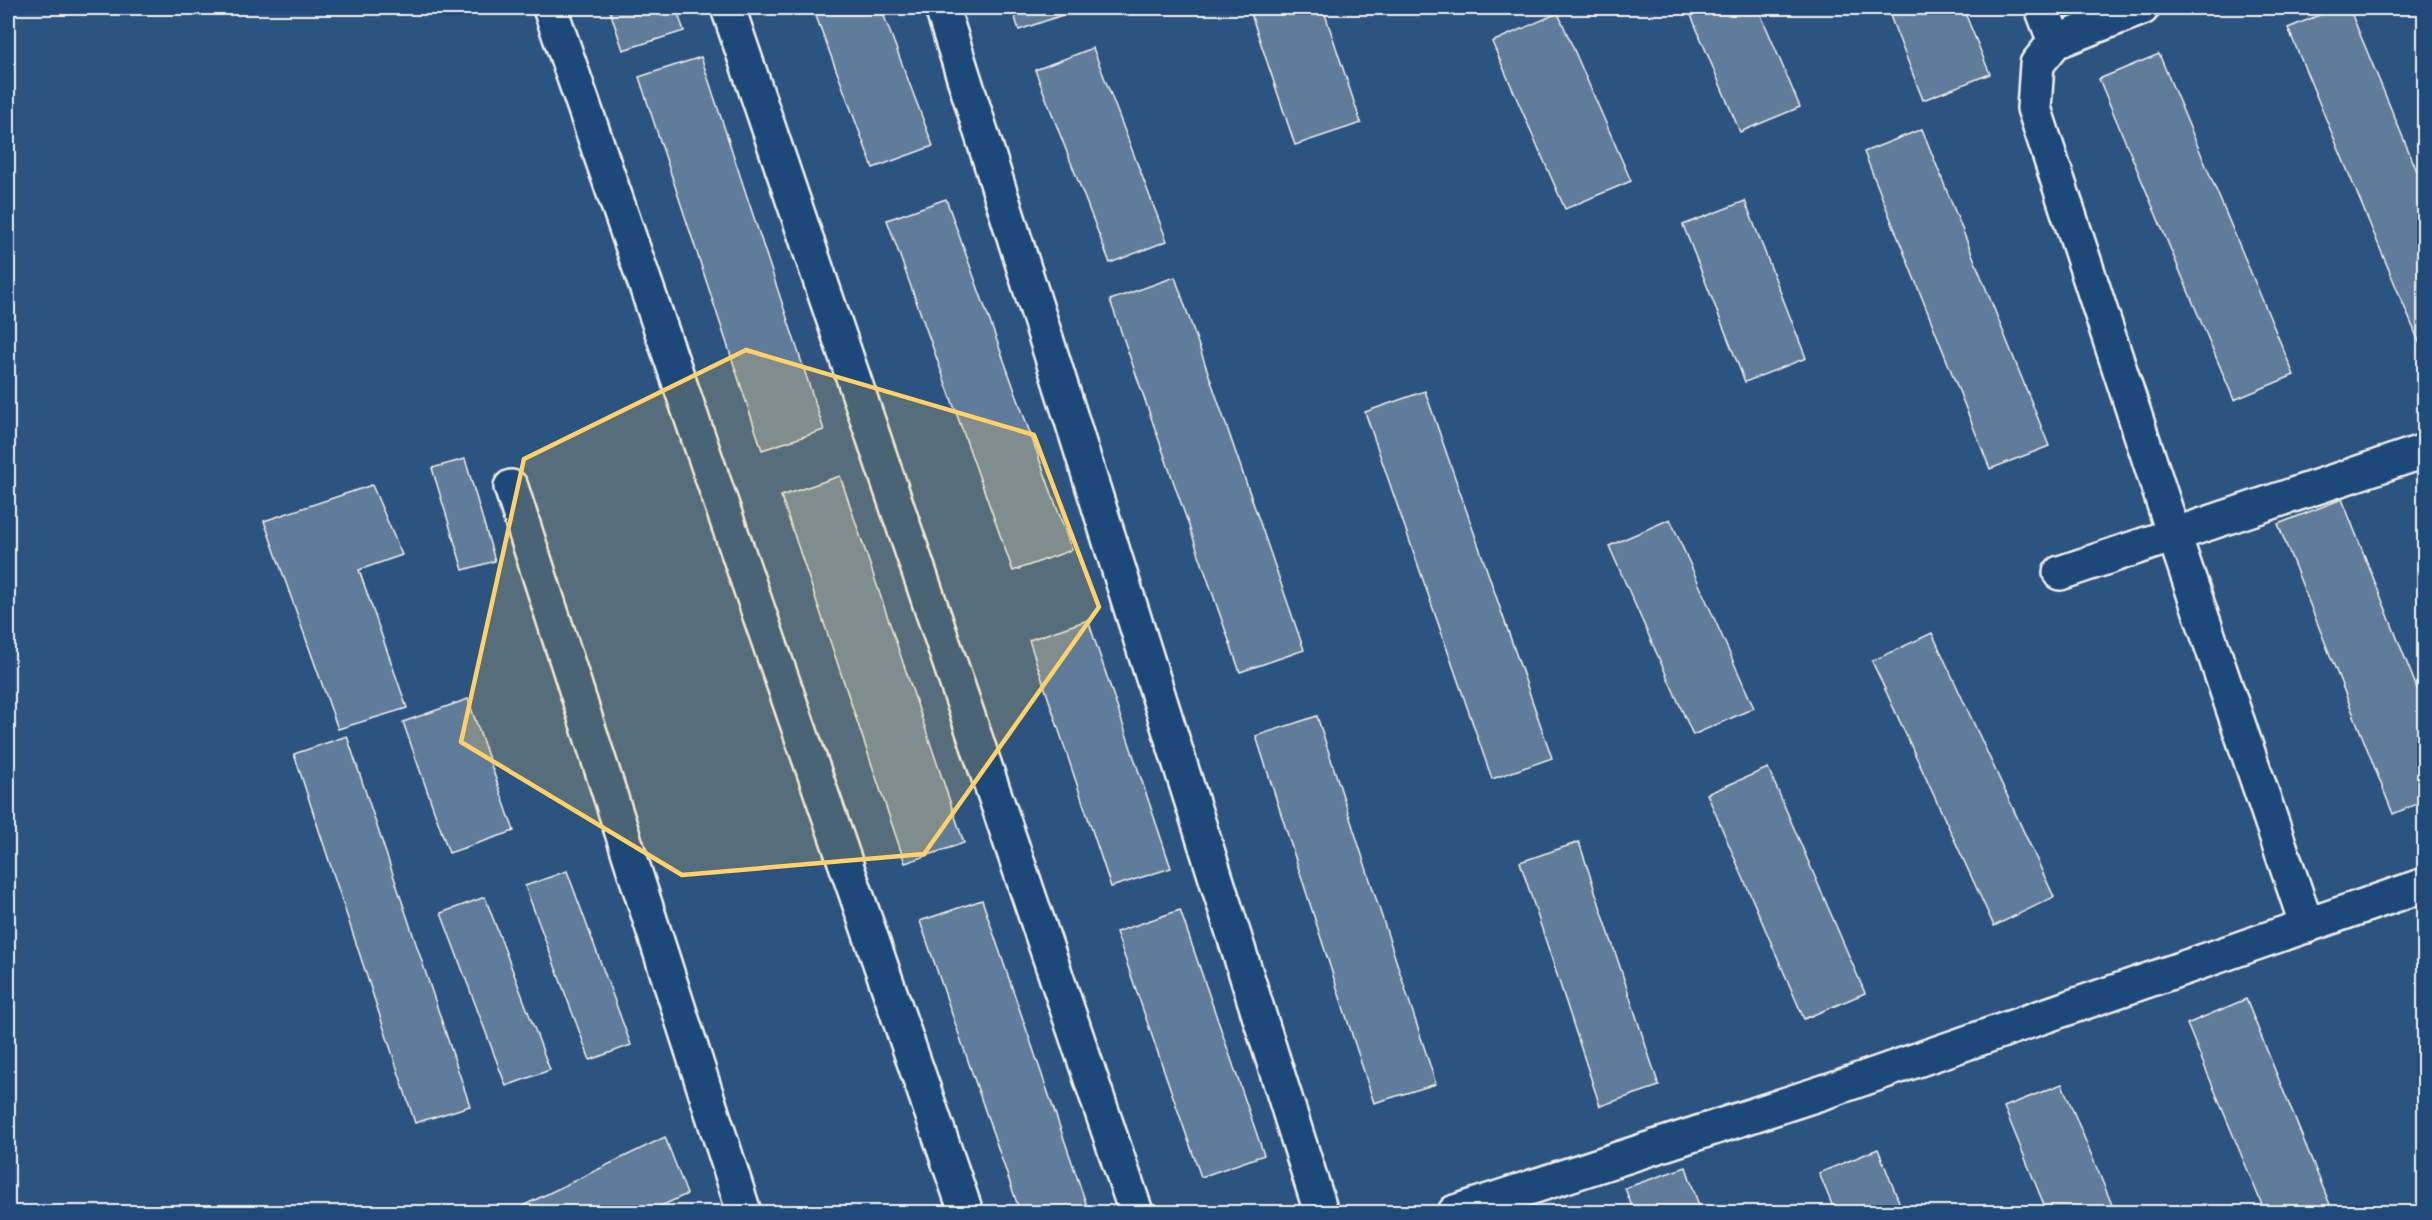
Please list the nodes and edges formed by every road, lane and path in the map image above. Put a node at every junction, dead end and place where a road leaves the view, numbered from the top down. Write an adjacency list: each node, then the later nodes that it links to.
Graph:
1 (549, 8): 14 (street)
2 (728, 8): 15 (street)
3 (942, 8): 16 (street)
4 (2042, 8): 6 (street)
5 (2142, 8): 6 (street)
6 (2055, 42): 9 (street)
7 (2424, 451): 9 (street)
8 (511, 487): 13 (street)
9 (2174, 535): 10 (street); 12 (street)
10 (2060, 573)
11 (2424, 885): 12 (street)
12 (2307, 926): 17 (street)
13 (744, 1212)
14 (966, 1212)
15 (1136, 1212)
16 (1321, 1212)
17 (1455, 1212)

